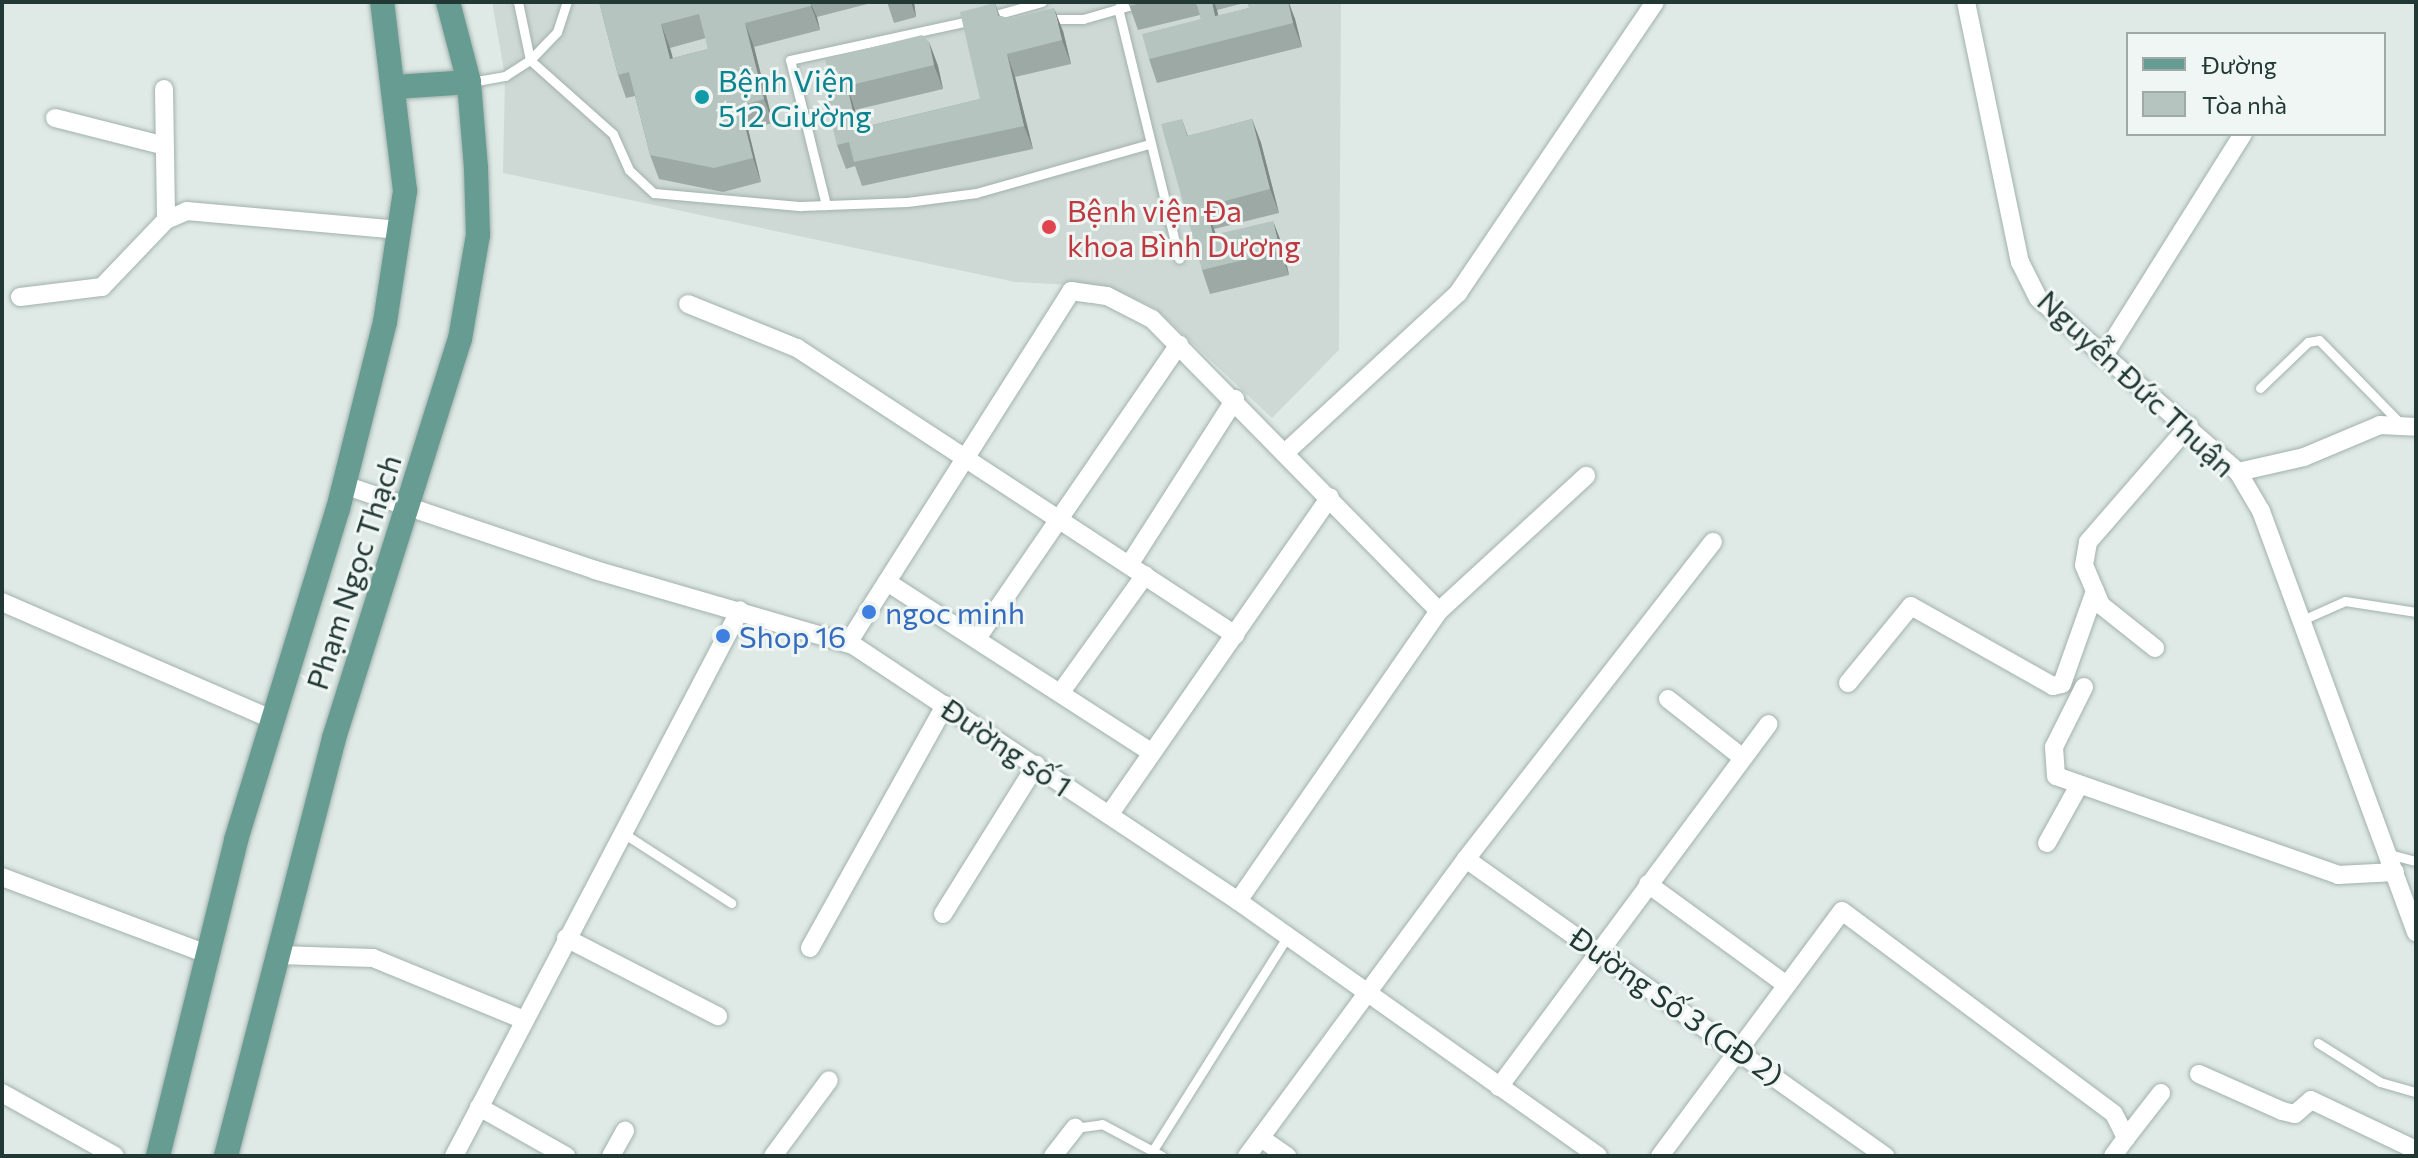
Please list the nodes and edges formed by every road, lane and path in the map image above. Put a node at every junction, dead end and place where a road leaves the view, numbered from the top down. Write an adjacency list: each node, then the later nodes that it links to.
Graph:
1 (382, 2): 12 (main road, Phạm Ngọc Thạch)
2 (448, 2): 11 (main road, Phạm Ngọc Thạch)
3 (518, 2): 10 (lane)
4 (567, 2): 10 (lane)
5 (1142, 2): 9 (lane)
6 (1655, 2): 30 (street)
7 (1966, 2): 25 (street, Nguyễn Đức Thuận)
8 (1038, 3): 9 (lane); 18 (lane)
9 (1118, 8): 16 (lane)
10 (530, 60): 11 (lane); 18 (lane)
11 (469, 82): 12 (main road); 36 (main road, Phạm Ngọc Thạch)
12 (396, 87): 20 (main road, Phạm Ngọc Thạch)
13 (164, 89): 17 (street)
14 (55, 118): 17 (street)
15 (2242, 136): 25 (street)
16 (1149, 144): 18 (lane); 21 (lane)
17 (162, 145): 19 (street)
18 (826, 205)
19 (166, 220): 20 (street); 22 (street)
20 (399, 230): 34 (main road, Phạm Ngọc Thạch)
21 (1179, 259)
22 (20, 297)
23 (688, 304): 31 (street)
24 (1179, 344): 27 (street); 31 (street); 37 (street)
25 (2103, 357): 28 (street, Nguyễn Đức Thuận)
26 (2260, 388): 29 (lane)
27 (1235, 399): 30 (street); 39 (street)
28 (2189, 426): 32 (street, Nguyễn Đức Thuận); 42 (street)
29 (2409, 426): 32 (street)
30 (1287, 451): 35 (street)
31 (969, 458): 37 (street); 41 (street)
32 (2238, 472): 47 (street, Nguyễn Đức Thuận)
33 (1586, 476): 45 (street)
34 (344, 485): 36 (street, Đường số 1); 57 (main road, Phạm Ngọc Thạch)
35 (1330, 497): 45 (street); 48 (street)
36 (408, 510): 44 (street, Đường số 1); 81 (main road, Phạm Ngọc Thạch)
37 (1059, 518): 39 (street); 49 (street)
38 (1713, 542): 67 (street)
39 (1129, 565): 40 (street)
40 (1145, 575): 48 (street); 54 (street)
41 (887, 582): 49 (street); 50 (street)
42 (2095, 591): 51 (street); 52 (street)
43 (2, 602): 57 (street)
44 (740, 610): 50 (street, Đường số 1); 64 (street)
45 (1439, 611): 72 (street)
46 (2416, 612): 47 (lane)
47 (2300, 621): 66 (street, Nguyễn Đức Thuận)
48 (1235, 635): 59 (street)
49 (978, 637): 54 (street)
50 (848, 643): 56 (street, Đường số 1)
51 (2155, 648)
52 (1848, 683)
53 (2084, 687): 62 (street)
54 (1061, 692): 59 (street)
55 (1668, 699): 60 (street)
56 (945, 705): 61 (street, Đường số 1); 78 (street)
57 (273, 720): 80 (main road, Phạm Ngọc Thạch)
58 (1769, 724): 60 (street)
59 (1152, 753): 63 (street)
60 (1743, 758): 71 (street)
61 (1036, 765): 63 (street, Đường số 1); 74 (street)
62 (2078, 787): 65 (street); 69 (street)
63 (1109, 815): 72 (street, Đường số 1)
64 (620, 832): 73 (lane); 77 (street)
65 (2047, 843)
66 (2389, 854): 68 (lane); 69 (street, Nguyễn Đức Thuận)
67 (1466, 859): 79 (street, Đường Số 3 (GĐ 2)); 83 (street)
68 (2416, 861)
69 (2395, 872): 75 (street, Nguyễn Đức Thuận)
70 (2, 877): 80 (street)
71 (1648, 884): 79 (street); 82 (street)
72 (1238, 901): 76 (street, Đường số 1)
73 (731, 903)
74 (943, 914)
75 (2416, 932)
76 (1287, 937): 83 (street, Đường số 1); 100 (lane)
77 (566, 938): 84 (street); 85 (street)
78 (810, 948)
79 (1598, 949): 87 (street, Đường Số 3 (GĐ 2)); 90 (street)
80 (209, 955): 102 (main road, Phạm Ngọc Thạch)
81 (279, 955): 85 (street); 103 (main road, Phạm Ngọc Thạch)
82 (1785, 984): 87 (street); 98 (street)
83 (1367, 996): 90 (street, Đường số 1); 97 (street)
84 (718, 1016)
85 (524, 1020): 94 (street)
86 (2318, 1043): 91 (lane)
87 (1738, 1048): 112 (street); 113 (street, Đường Số 3 (GĐ 2))
88 (2199, 1074): 99 (street)
89 (829, 1080): 107 (street)
90 (1499, 1087): 111 (street, Đường số 1)
91 (2416, 1092)
92 (2, 1093): 101 (street)
93 (2161, 1093): 98 (street)
94 (479, 1107): 104 (street); 105 (street)
95 (1075, 1128): 100 (lane); 108 (street)
96 (625, 1131): 106 (street)
97 (1261, 1138): 109 (street); 110 (street)
98 (2126, 1138): 114 (street)
99 (2416, 1150)
100 (1158, 1153)
101 (115, 1156)
102 (158, 1156)
103 (226, 1156)
104 (454, 1156)
105 (566, 1156)
106 (611, 1156)
107 (773, 1156)
108 (1053, 1156)
109 (1247, 1156)
110 (1287, 1156)
111 (1598, 1156)
112 (1660, 1156)
113 (1885, 1156)
114 (2113, 1156)

